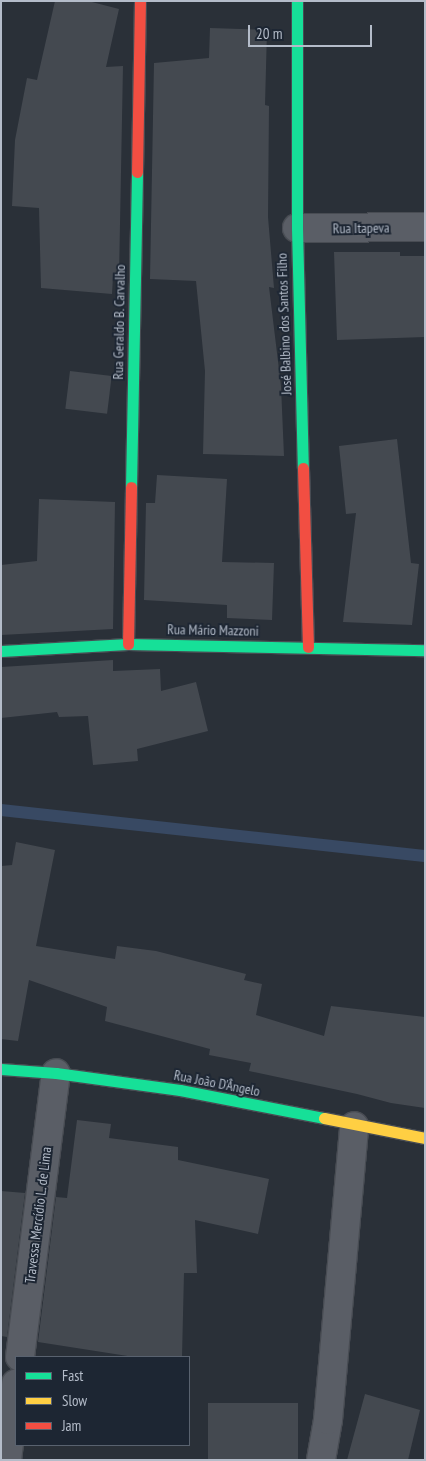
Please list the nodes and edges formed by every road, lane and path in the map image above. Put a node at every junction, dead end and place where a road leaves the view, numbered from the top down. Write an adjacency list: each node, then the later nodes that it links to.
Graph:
1 (140, 1): 5 (street, Rua Geraldo B. Carvalho)
2 (297, 1): 4 (street, José Balbino dos Santos Filho)
3 (425, 227): 4 (street, Rua Itapeva)
4 (296, 228): 6 (street, José Balbino dos Santos Filho)
5 (128, 644): 6 (street, Rua Mário Mazzoni); 8 (street, Rua Mário Mazzoni)
6 (308, 647): 7 (street, Rua Mário Mazzoni)
7 (425, 650)
8 (1, 651)
9 (1, 1070): 10 (street, Rua João D'Ângelo)
10 (56, 1073): 11 (street, Rua João D'Ângelo); 13 (street, Travessa Mercídio L. de Lima)
11 (354, 1126): 12 (street, Rua João D'Ângelo); 16 (street)
12 (425, 1138)
13 (20, 1356)
14 (15, 1392): 15 (street)
15 (7, 1460)
16 (321, 1460)

